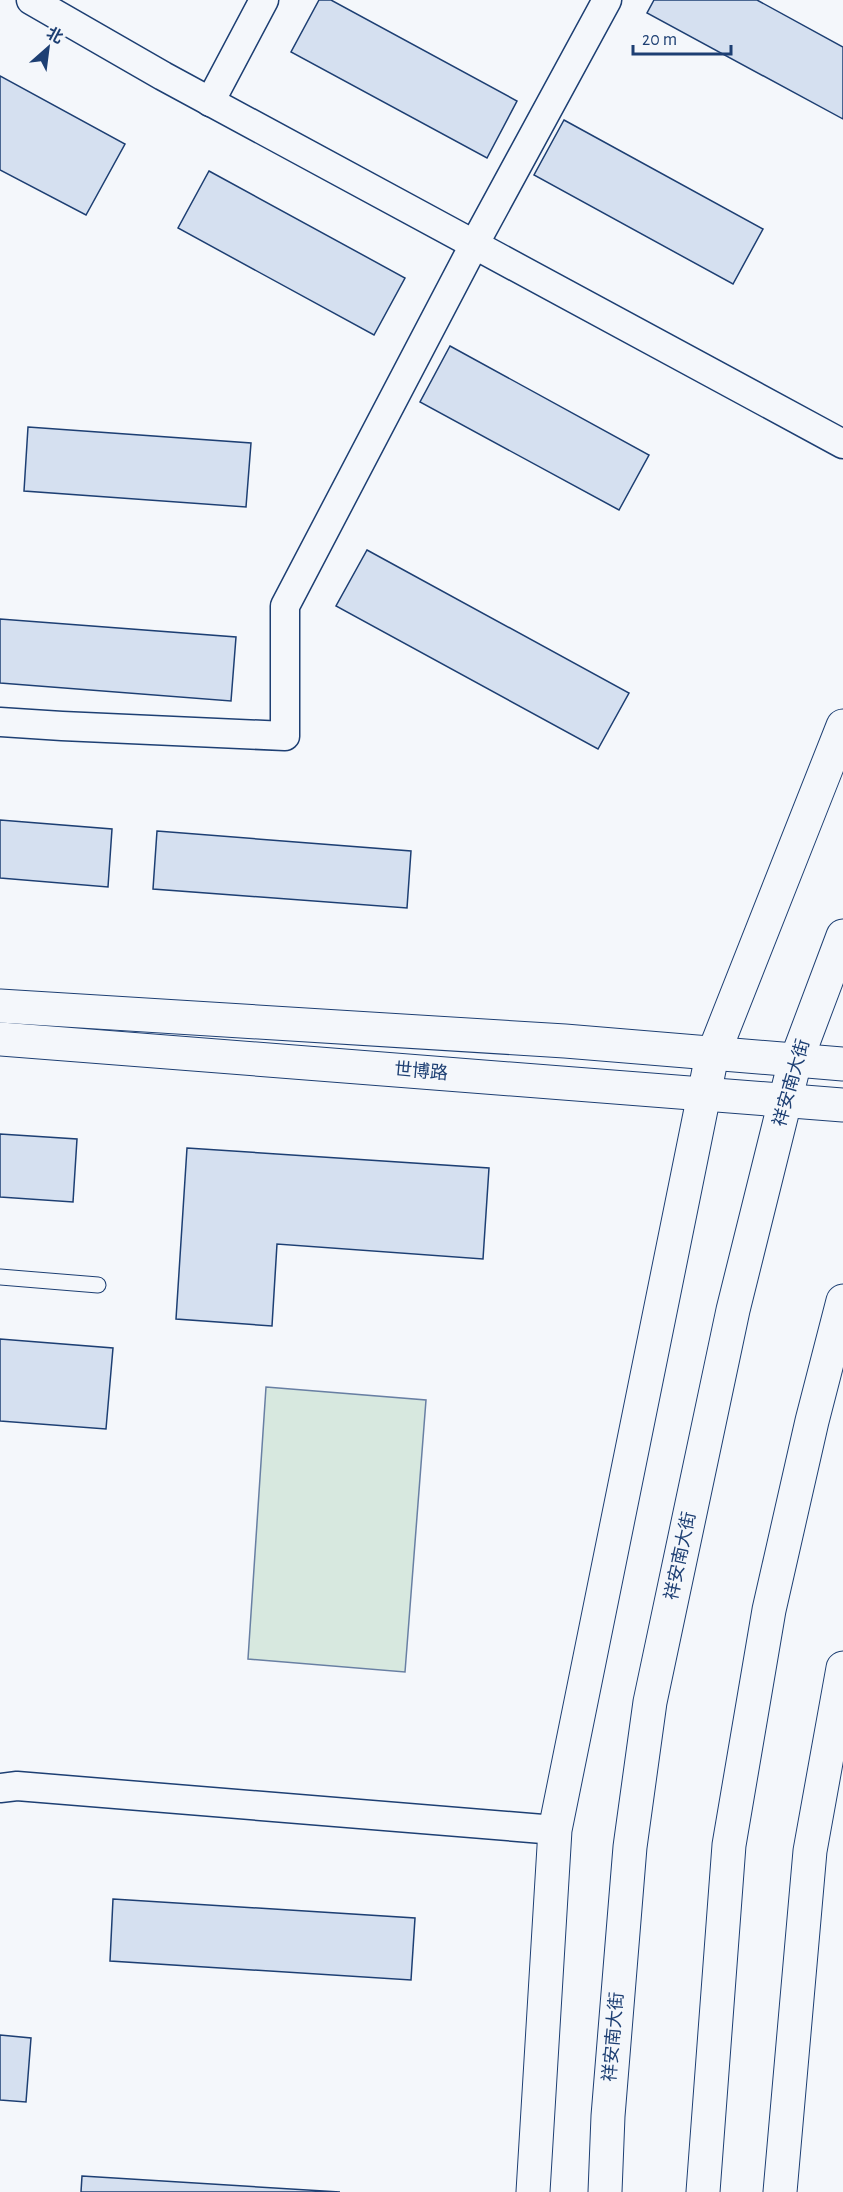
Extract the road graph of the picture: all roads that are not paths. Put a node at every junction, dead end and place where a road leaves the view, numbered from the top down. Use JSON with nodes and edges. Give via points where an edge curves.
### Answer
{"nodes":[{"id":1,"x":31,"y":0,"type":"edge"},
{"id":2,"x":264,"y":0,"type":"edge"},
{"id":3,"x":607,"y":0,"type":"edge"},
{"id":4,"x":210,"y":102,"type":"junction"},
{"id":5,"x":475,"y":243,"type":"junction"},
{"id":6,"x":843,"y":444,"type":"edge"},
{"id":7,"x":0,"y":722,"type":"edge"},
{"id":8,"x":843,"y":726,"type":"edge"},
{"id":9,"x":843,"y":936,"type":"edge"},
{"id":10,"x":0,"y":1006,"type":"edge"},
{"id":11,"x":0,"y":1039,"type":"edge"},
{"id":12,"x":713,"y":1053,"type":"junction"},
{"id":13,"x":796,"y":1061,"type":"junction"},
{"id":14,"x":843,"y":1064,"type":"edge"},
{"id":15,"x":704,"y":1094,"type":"junction"},
{"id":16,"x":786,"y":1101,"type":"junction"},
{"id":17,"x":843,"y":1105,"type":"edge"},
{"id":18,"x":0,"y":1277,"type":"edge"},
{"id":19,"x":98,"y":1285,"type":"dead end"},
{"id":20,"x":843,"y":1301,"type":"edge"},
{"id":21,"x":843,"y":1668,"type":"edge"},
{"id":22,"x":0,"y":1788,"type":"edge"},
{"id":23,"x":555,"y":1830,"type":"junction"},
{"id":24,"x":533,"y":2192,"type":"edge"},
{"id":25,"x":605,"y":2192,"type":"edge"},
{"id":26,"x":703,"y":2192,"type":"edge"},
{"id":27,"x":780,"y":2192,"type":"edge"}],
"edges":[{"from":1,"to":4,"type":"street"},
{"from":2,"to":4,"type":"street"},
{"from":3,"to":5,"type":"street"},
{"from":4,"to":5,"type":"street"},
{"from":5,"to":6,"type":"street"},
{"from":5,"to":7,"type":"street","via":[[285,606],[285,736]]},
{"from":8,"to":12,"type":"main road"},
{"from":9,"to":13,"type":"main road","name":"祥安南大街"},
{"from":10,"to":12,"type":"main road"},
{"from":11,"to":15,"type":"main road","name":"世博路"},
{"from":12,"to":13,"type":"main road"},
{"from":12,"to":15,"type":"main road"},
{"from":13,"to":14,"type":"main road"},
{"from":13,"to":16,"type":"main road","name":"祥安南大街"},
{"from":15,"to":16,"type":"main road","name":"世博路"},
{"from":15,"to":23,"type":"main road"},
{"from":16,"to":17,"type":"main road","name":"世博路"},
{"from":16,"to":25,"type":"main road","name":"祥安南大街","via":[[734,1310],[650,1702],[630,1847]]},
{"from":18,"to":19,"type":"lane"},
{"from":20,"to":26,"type":"main road","via":[[769,1610],[729,1845]]},
{"from":21,"to":27,"type":"main road","via":[[810,1851]]},
{"from":22,"to":23,"type":"street","via":[[17,1786]]},
{"from":23,"to":24,"type":"main road"}]}
